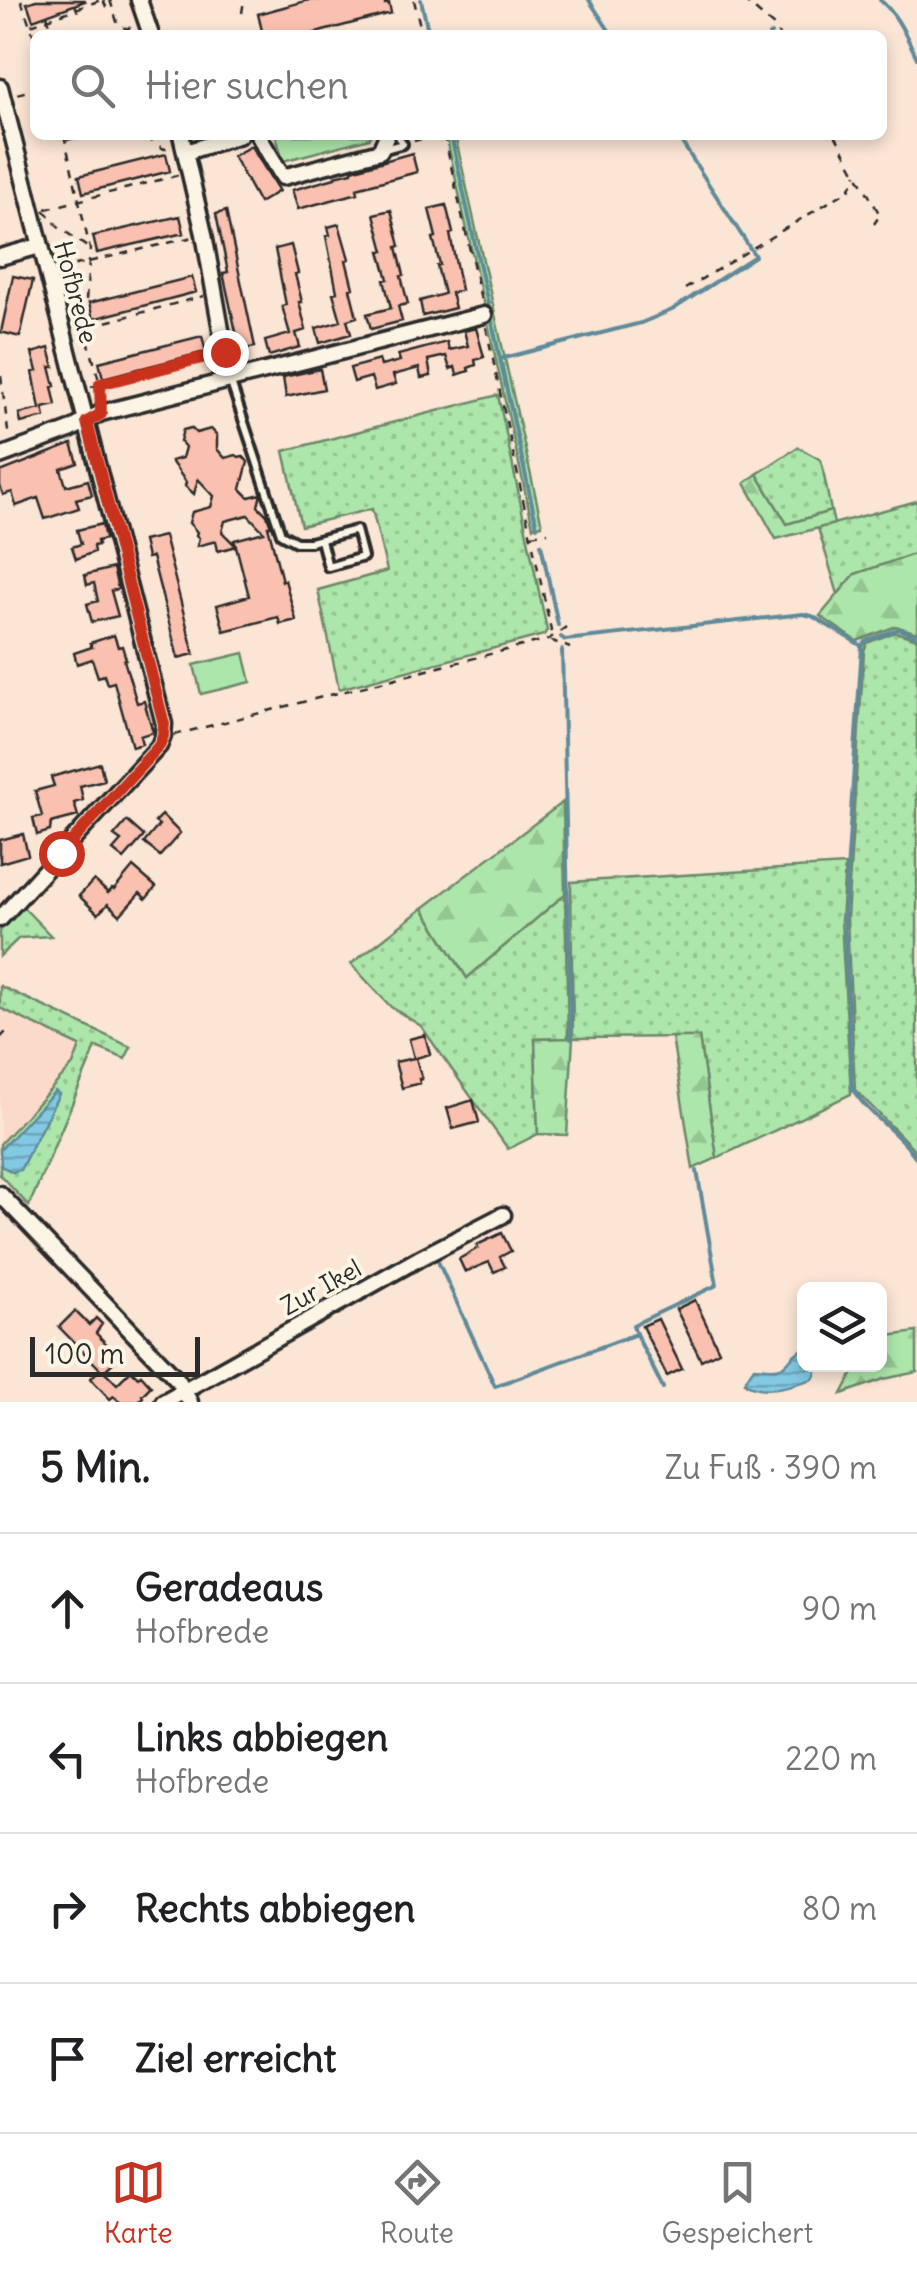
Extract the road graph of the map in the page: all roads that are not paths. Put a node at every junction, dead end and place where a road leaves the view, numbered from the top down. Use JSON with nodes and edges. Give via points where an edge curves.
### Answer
{"nodes":[{"id":1,"x":139,"y":0,"type":"edge"},
{"id":2,"x":148,"y":28,"type":"edge"},
{"id":3,"x":2,"y":93,"type":"edge"},
{"id":4,"x":261,"y":140,"type":"edge"},
{"id":5,"x":384,"y":140,"type":"edge"},
{"id":6,"x":400,"y":140,"type":"edge"},
{"id":7,"x":184,"y":143,"type":"edge"},
{"id":8,"x":380,"y":151,"type":"junction"},
{"id":9,"x":40,"y":246,"type":"junction"},
{"id":10,"x":0,"y":258,"type":"edge"},
{"id":11,"x":484,"y":315,"type":"road end"},
{"id":12,"x":230,"y":380,"type":"junction"},
{"id":13,"x":87,"y":422,"type":"junction"},
{"id":14,"x":6,"y":454,"type":"edge"},
{"id":15,"x":321,"y":540,"type":"junction"},
{"id":16,"x":0,"y":919,"type":"edge"},
{"id":17,"x":0,"y":1194,"type":"edge"},
{"id":18,"x":503,"y":1215,"type":"dead end"},
{"id":19,"x":188,"y":1396,"type":"edge"},
{"id":20,"x":163,"y":1402,"type":"edge"}],
"edges":[{"from":1,"to":2,"type":"street"},
{"from":3,"to":9,"type":"street","name":"Hofbrede"},
{"from":4,"to":8,"type":"street","via":[[284,177]]},
{"from":5,"to":8,"type":"street"},
{"from":6,"to":8,"type":"lane","via":[[403,144]]},
{"from":7,"to":12,"type":"street"},
{"from":9,"to":10,"type":"street"},
{"from":9,"to":13,"type":"street","name":"Hofbrede"},
{"from":11,"to":12,"type":"street"},
{"from":12,"to":13,"type":"street"},
{"from":12,"to":15,"type":"lane","via":[[281,534],[296,542]]},
{"from":13,"to":14,"type":"street"},
{"from":13,"to":16,"type":"street","name":"Hofbrede","via":[[163,736]]},
{"from":15,"to":15,"type":"lane","via":[[328,567],[363,557],[356,530]]},
{"from":17,"to":19,"type":"street"},
{"from":18,"to":19,"type":"street","name":"Zur Ikel"},
{"from":19,"to":20,"type":"street","name":"Zur Ikel"}]}
